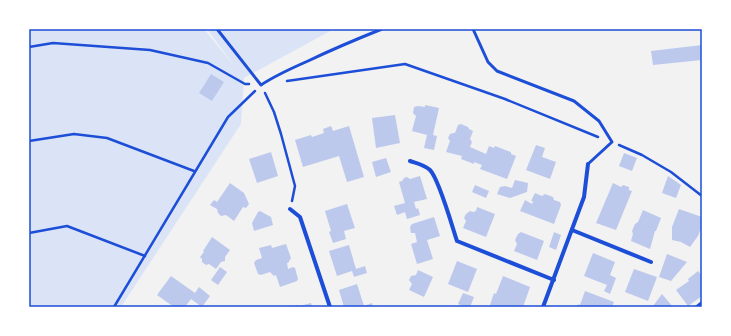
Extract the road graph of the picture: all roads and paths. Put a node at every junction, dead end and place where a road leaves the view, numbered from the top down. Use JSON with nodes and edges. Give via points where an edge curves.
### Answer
{"nodes":[{"id":1,"x":218,"y":29,"type":"edge"},
{"id":2,"x":382,"y":29,"type":"edge"},
{"id":3,"x":473,"y":29,"type":"edge"},
{"id":4,"x":29,"y":47,"type":"edge"},
{"id":5,"x":284,"y":82,"type":"dead end"},
{"id":6,"x":261,"y":85,"type":"junction"},
{"id":7,"x":29,"y":141,"type":"edge"},
{"id":8,"x":612,"y":142,"type":"junction"},
{"id":9,"x":410,"y":161,"type":"dead end"},
{"id":10,"x":588,"y":164,"type":"joint"},
{"id":11,"x":194,"y":171,"type":"junction"},
{"id":12,"x":702,"y":196,"type":"edge"},
{"id":13,"x":290,"y":209,"type":"joint"},
{"id":14,"x":572,"y":230,"type":"junction"},
{"id":15,"x":29,"y":233,"type":"edge"},
{"id":16,"x":145,"y":256,"type":"junction"},
{"id":17,"x":651,"y":262,"type":"dead end"},
{"id":18,"x":554,"y":280,"type":"junction"},
{"id":19,"x":702,"y":303,"type":"edge"},
{"id":20,"x":114,"y":307,"type":"edge"},
{"id":21,"x":330,"y":307,"type":"edge"},
{"id":22,"x":543,"y":307,"type":"edge"},
{"id":23,"x":697,"y":307,"type":"edge"}],
"edges":[{"from":1,"to":6,"type":"lane"},
{"from":2,"to":6,"type":"lane","via":[[355,39]]},
{"from":3,"to":8,"type":"lane","via":[[488,62],[497,71],[574,101],[599,121]]},
{"from":4,"to":6,"type":"path","via":[[53,43],[150,50],[208,63],[245,84]]},
{"from":5,"to":8,"type":"path","via":[[405,64]]},
{"from":6,"to":11,"type":"path","via":[[228,117]]},
{"from":6,"to":13,"type":"path","via":[[274,112],[294,186]]},
{"from":7,"to":11,"type":"path","via":[[74,134],[107,138]]},
{"from":8,"to":10,"type":"lane"},
{"from":8,"to":12,"type":"path","via":[[642,155],[671,172]]},
{"from":9,"to":18,"type":"street","via":[[430,170],[440,190],[457,241]]},
{"from":10,"to":14,"type":"street","via":[[584,197]]},
{"from":11,"to":16,"type":"path"},
{"from":13,"to":21,"type":"street","via":[[300,217]]},
{"from":14,"to":17,"type":"street"},
{"from":14,"to":18,"type":"street"},
{"from":15,"to":16,"type":"path","via":[[67,226]]},
{"from":16,"to":20,"type":"path"},
{"from":18,"to":22,"type":"street"},
{"from":19,"to":23,"type":"street"}]}
